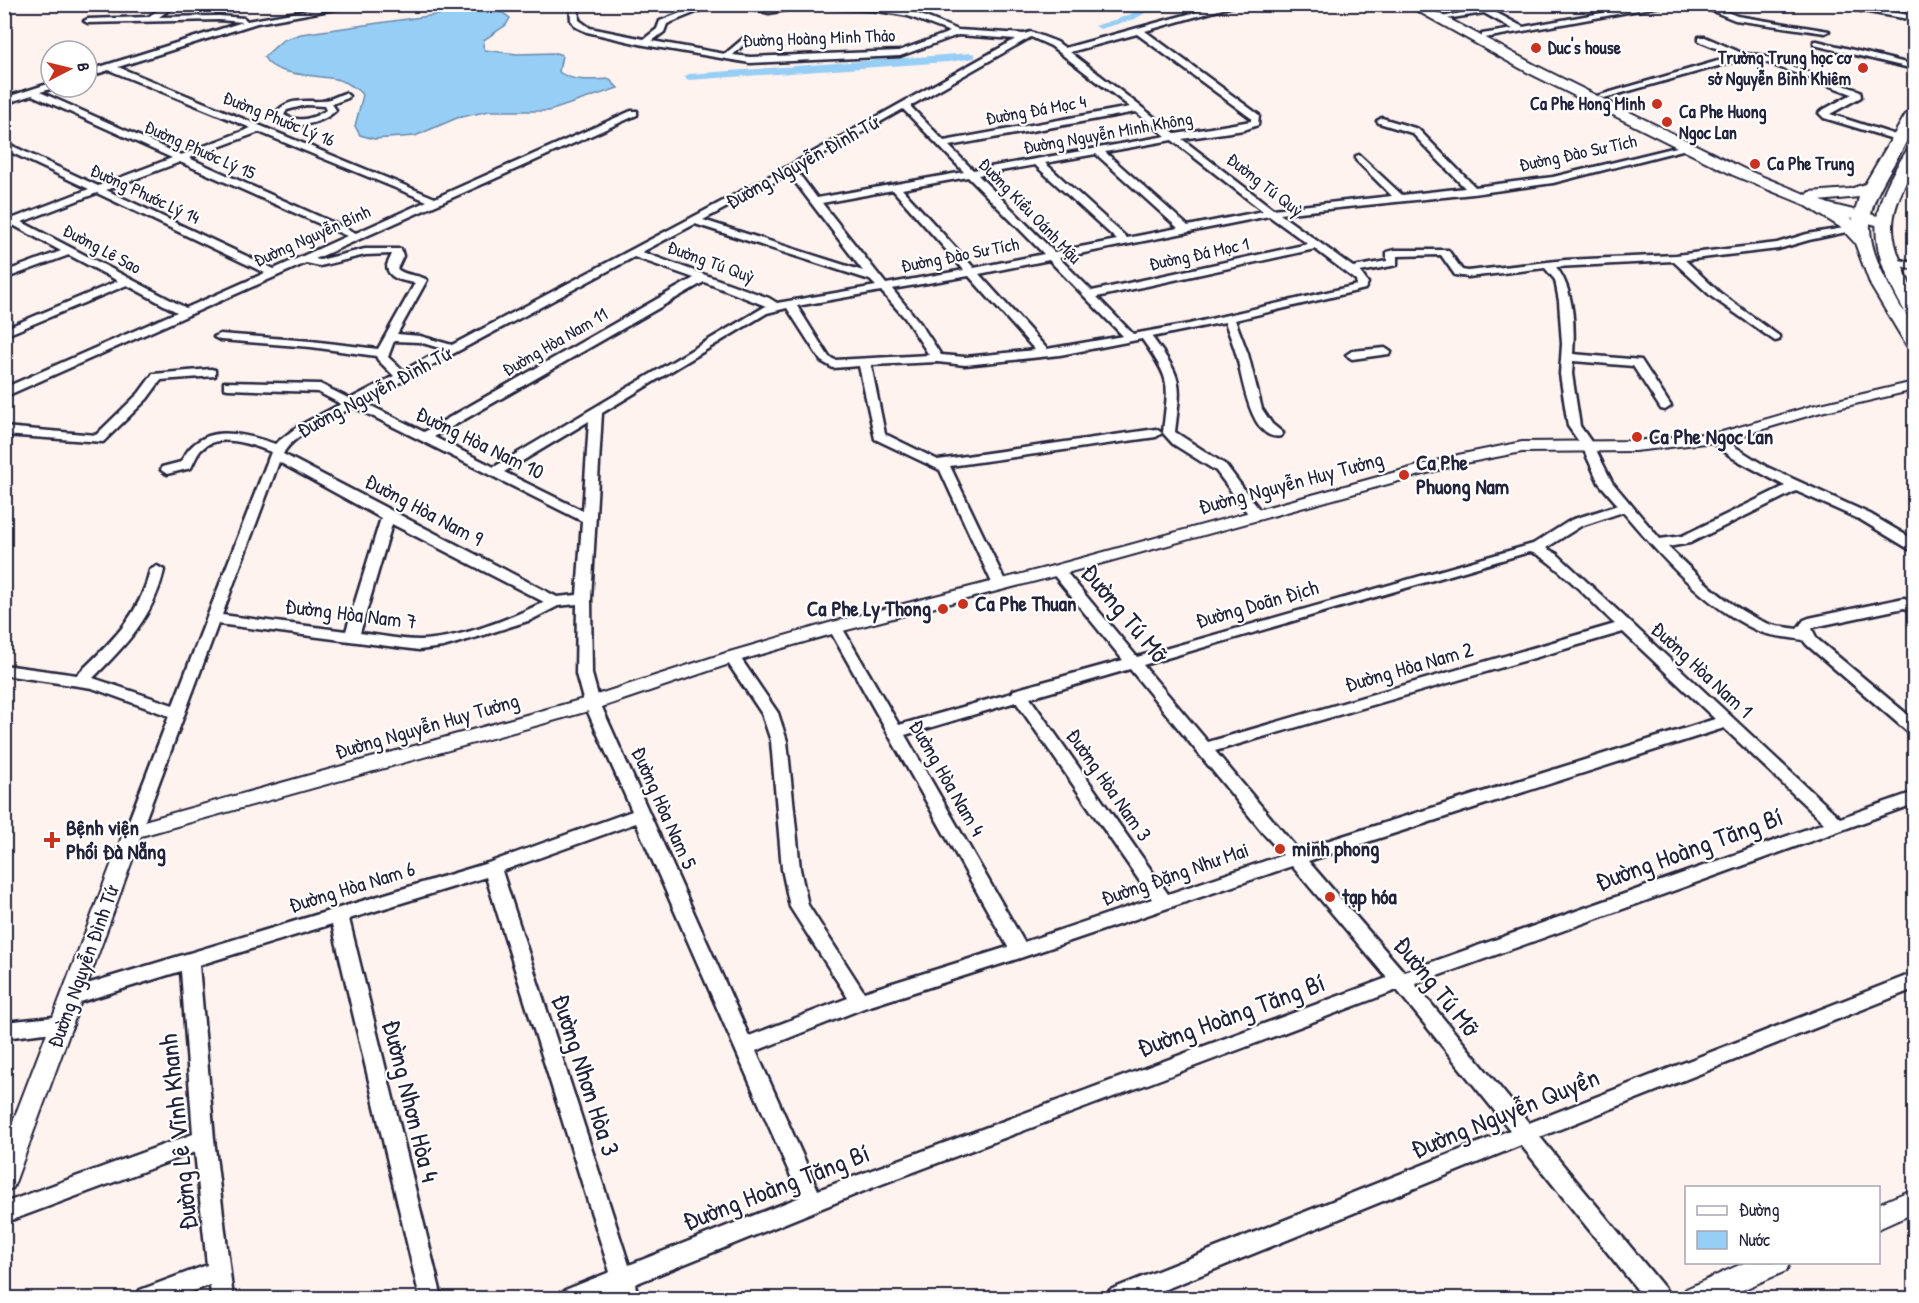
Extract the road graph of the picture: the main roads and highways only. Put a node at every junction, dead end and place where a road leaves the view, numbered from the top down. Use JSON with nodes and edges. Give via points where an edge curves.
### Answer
{"nodes":[{"id":1,"x":1411,"y":4,"type":"edge"},
{"id":2,"x":1423,"y":4,"type":"edge"},
{"id":3,"x":1914,"y":114,"type":"edge"},
{"id":4,"x":1914,"y":152,"type":"edge"},
{"id":5,"x":1909,"y":172,"type":"edge"},
{"id":6,"x":1870,"y":188,"type":"junction"},
{"id":7,"x":1815,"y":200,"type":"junction"},
{"id":8,"x":1884,"y":218,"type":"junction"},
{"id":9,"x":1861,"y":225,"type":"junction"},
{"id":10,"x":1914,"y":309,"type":"edge"},
{"id":11,"x":1914,"y":342,"type":"edge"}],
"edges":[{"from":1,"to":7,"type":"main road","via":[[1749,178]]},
{"from":2,"to":7,"type":"main road"},
{"from":3,"to":6,"type":"highway"},
{"from":4,"to":5,"type":"highway"},
{"from":5,"to":8,"type":"highway","via":[[1890,194]]},
{"from":6,"to":7,"type":"highway","via":[[1860,194]]},
{"from":6,"to":9,"type":"highway"},
{"from":7,"to":9,"type":"highway"},
{"from":8,"to":9,"type":"main road"},
{"from":8,"to":10,"type":"highway","via":[[1882,231],[1890,261]]},
{"from":9,"to":11,"type":"highway","via":[[1878,283]]}]}
